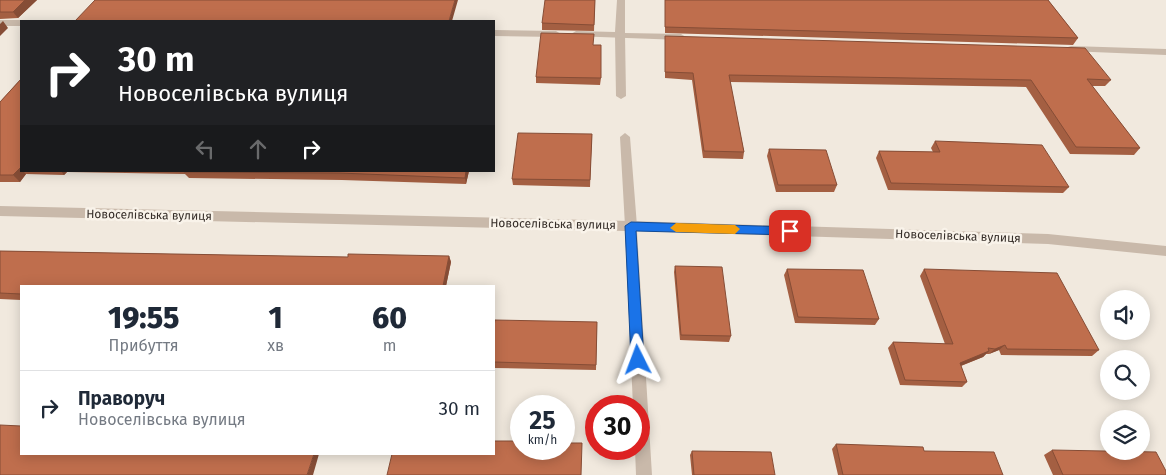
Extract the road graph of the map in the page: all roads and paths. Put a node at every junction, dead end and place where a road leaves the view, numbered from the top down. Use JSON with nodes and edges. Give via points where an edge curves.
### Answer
{"nodes":[{"id":1,"x":622,"y":0,"type":"edge"},
{"id":2,"x":0,"y":23,"type":"edge"},
{"id":3,"x":20,"y":23,"type":"edge"},
{"id":4,"x":495,"y":32,"type":"edge"},
{"id":5,"x":620,"y":35,"type":"junction"},
{"id":6,"x":690,"y":37,"type":"edge"},
{"id":7,"x":1057,"y":48,"type":"edge"},
{"id":8,"x":1166,"y":52,"type":"edge"},
{"id":9,"x":621,"y":96,"type":"dead end"},
{"id":10,"x":625,"y":137,"type":"dead end"},
{"id":11,"x":0,"y":211,"type":"edge"},
{"id":12,"x":631,"y":226,"type":"junction"},
{"id":13,"x":1166,"y":251,"type":"edge"},
{"id":14,"x":644,"y":475,"type":"edge"}],
"edges":[{"from":1,"to":5,"type":"street"},
{"from":2,"to":3,"type":"street"},
{"from":4,"to":5,"type":"street"},
{"from":5,"to":6,"type":"street"},
{"from":5,"to":9,"type":"street"},
{"from":7,"to":8,"type":"street"},
{"from":10,"to":12,"type":"street"},
{"from":11,"to":12,"type":"street","name":"Новоселівська вулиця"},
{"from":12,"to":13,"type":"street","name":"Новоселівська вулиця","via":[[1048,239]]},
{"from":12,"to":14,"type":"street"}]}
